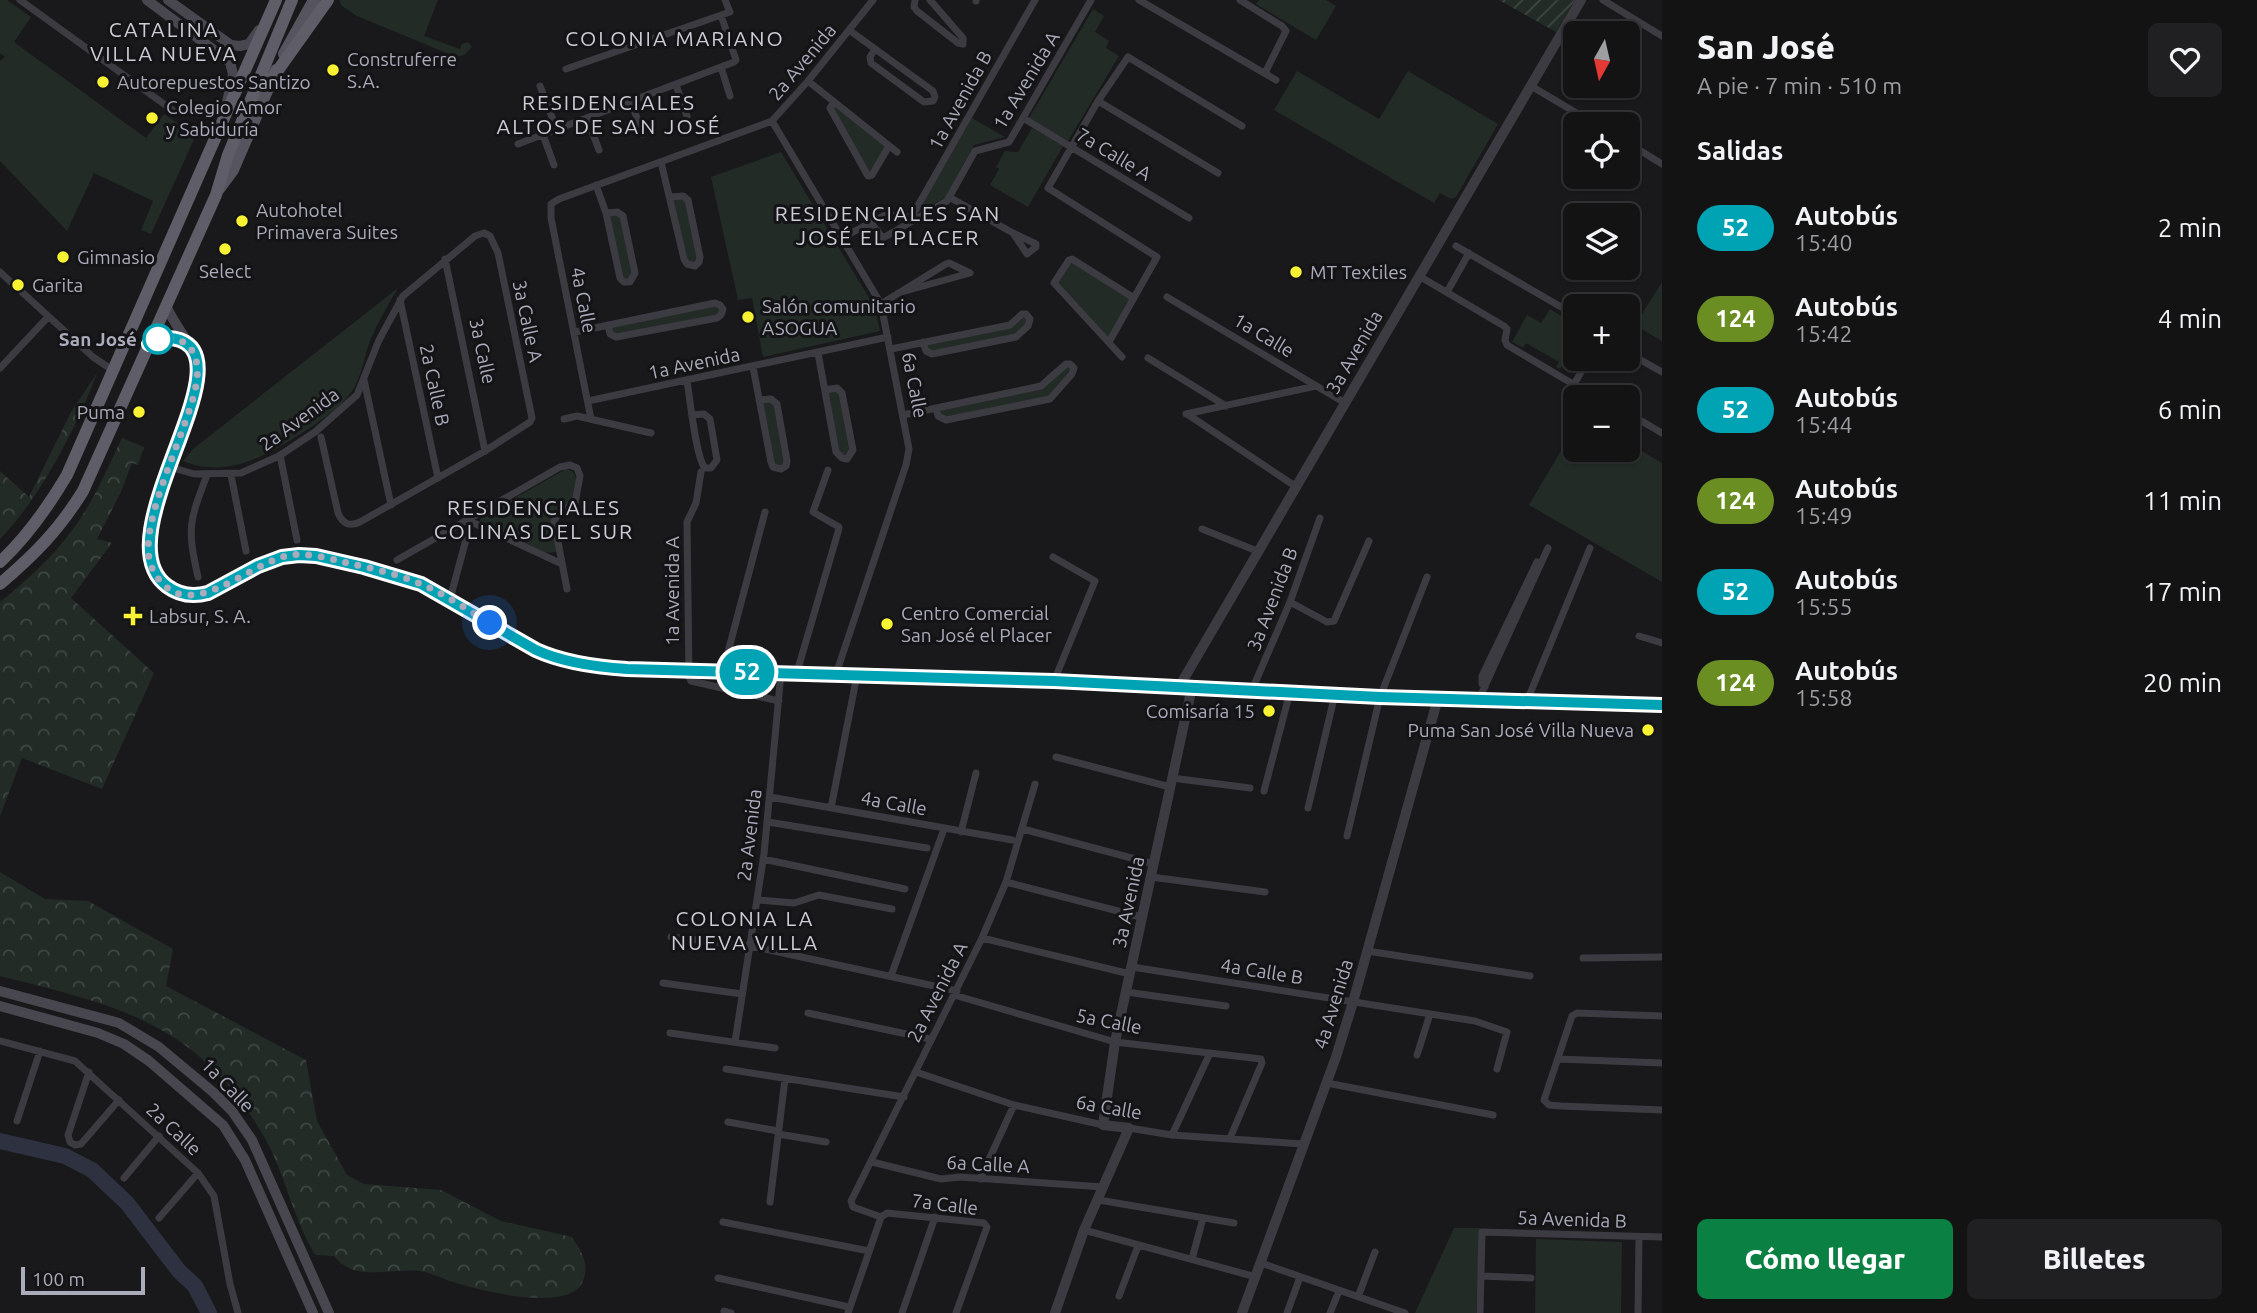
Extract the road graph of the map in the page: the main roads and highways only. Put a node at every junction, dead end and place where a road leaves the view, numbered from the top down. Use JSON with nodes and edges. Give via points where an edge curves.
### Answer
{"nodes":[{"id":1,"x":147,"y":0,"type":"edge"},
{"id":2,"x":168,"y":0,"type":"edge"},
{"id":3,"x":276,"y":0,"type":"edge"},
{"id":4,"x":292,"y":0,"type":"edge"},
{"id":5,"x":314,"y":0,"type":"edge"},
{"id":6,"x":328,"y":0,"type":"edge"},
{"id":7,"x":269,"y":17,"type":"junction"},
{"id":8,"x":271,"y":80,"type":"junction"},
{"id":9,"x":223,"y":120,"type":"junction"},
{"id":10,"x":219,"y":189,"type":"junction"},
{"id":11,"x":166,"y":306,"type":"junction"},
{"id":12,"x":149,"y":344,"type":"junction"},
{"id":13,"x":187,"y":344,"type":"junction"},
{"id":14,"x":0,"y":562,"type":"edge"},
{"id":15,"x":0,"y":584,"type":"edge"},
{"id":16,"x":1660,"y":702,"type":"edge"},
{"id":17,"x":0,"y":991,"type":"edge"},
{"id":18,"x":0,"y":1006,"type":"edge"},
{"id":19,"x":312,"y":1313,"type":"edge"},
{"id":20,"x":329,"y":1313,"type":"edge"}],
"edges":[{"from":1,"to":9,"type":"main road","via":[[230,61],[233,74]]},
{"from":2,"to":7,"type":"main road","via":[[235,46],[252,41]]},
{"from":3,"to":7,"type":"highway"},
{"from":4,"to":10,"type":"highway","via":[[228,155]]},
{"from":5,"to":8,"type":"main road"},
{"from":6,"to":8,"type":"highway"},
{"from":7,"to":9,"type":"highway"},
{"from":8,"to":10,"type":"main road","via":[[233,170]]},
{"from":9,"to":14,"type":"highway","via":[[67,475],[47,510]]},
{"from":10,"to":11,"type":"highway"},
{"from":11,"to":12,"type":"highway"},
{"from":11,"to":13,"type":"main road"},
{"from":12,"to":13,"type":"main road","via":[[168,338]]},
{"from":12,"to":15,"type":"highway","via":[[83,491],[49,540]]},
{"from":13,"to":16,"type":"main road","via":[[196,357],[197,382],[152,521],[148,549],[154,573],[176,592],[208,593],[268,562],[299,555],[402,577],[450,599],[536,650],[613,668],[1054,681],[1380,697]]},
{"from":17,"to":20,"type":"main road","name":"1a Calle","via":[[134,1030],[213,1091],[252,1140]]},
{"from":18,"to":19,"type":"main road","name":"1a Calle","via":[[124,1044],[223,1125],[245,1160]]}]}
